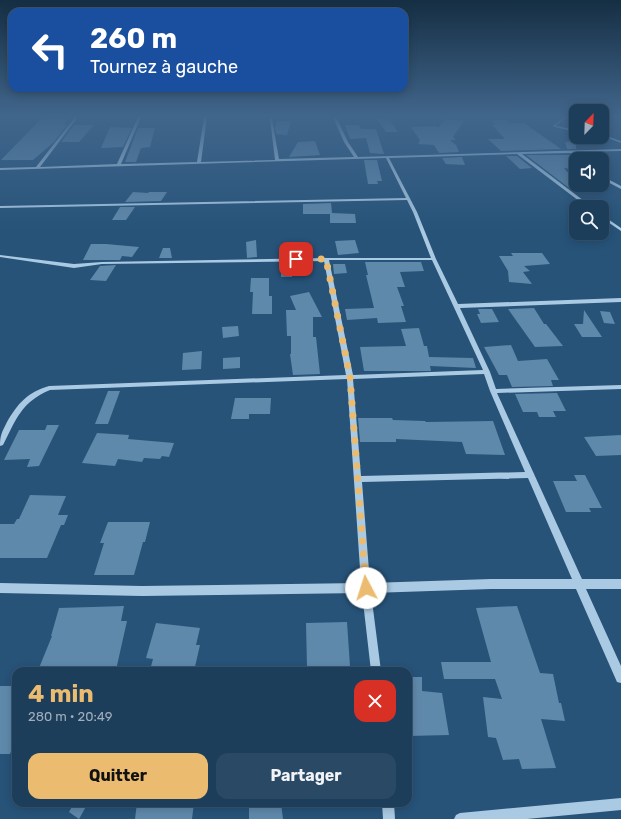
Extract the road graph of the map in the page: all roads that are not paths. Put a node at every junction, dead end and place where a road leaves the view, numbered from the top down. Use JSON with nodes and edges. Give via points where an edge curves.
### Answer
{"nodes":[{"id":1,"x":47,"y":155,"type":"edge"},
{"id":2,"x":123,"y":155,"type":"edge"},
{"id":3,"x":200,"y":155,"type":"edge"},
{"id":4,"x":276,"y":155,"type":"edge"},
{"id":5,"x":445,"y":155,"type":"edge"},
{"id":6,"x":521,"y":155,"type":"edge"},
{"id":7,"x":356,"y":157,"type":"joint"},
{"id":8,"x":387,"y":157,"type":"junction"},
{"id":9,"x":277,"y":160,"type":"junction"},
{"id":10,"x":199,"y":162,"type":"junction"},
{"id":11,"x":119,"y":164,"type":"junction"},
{"id":12,"x":38,"y":167,"type":"junction"},
{"id":13,"x":0,"y":169,"type":"edge"},
{"id":14,"x":609,"y":181,"type":"edge"},
{"id":15,"x":621,"y":188,"type":"edge"},
{"id":16,"x":408,"y":199,"type":"junction"},
{"id":17,"x":581,"y":200,"type":"edge"},
{"id":18,"x":0,"y":207,"type":"edge"},
{"id":19,"x":609,"y":221,"type":"edge"},
{"id":20,"x":621,"y":230,"type":"edge"},
{"id":21,"x":0,"y":256,"type":"edge"},
{"id":22,"x":434,"y":258,"type":"junction"},
{"id":23,"x":326,"y":259,"type":"junction"},
{"id":24,"x":621,"y":300,"type":"edge"},
{"id":25,"x":456,"y":306,"type":"junction"},
{"id":26,"x":487,"y":372,"type":"junction"},
{"id":27,"x":350,"y":377,"type":"junction"},
{"id":28,"x":621,"y":387,"type":"edge"},
{"id":29,"x":493,"y":391,"type":"junction"},
{"id":30,"x":0,"y":443,"type":"edge"},
{"id":31,"x":531,"y":475,"type":"junction"},
{"id":32,"x":357,"y":479,"type":"junction"},
{"id":33,"x":621,"y":584,"type":"edge"},
{"id":34,"x":580,"y":585,"type":"junction"},
{"id":35,"x":0,"y":588,"type":"edge"},
{"id":36,"x":366,"y":588,"type":"junction"},
{"id":37,"x":376,"y":667,"type":"edge"},
{"id":38,"x":621,"y":678,"type":"edge"},
{"id":39,"x":621,"y":804,"type":"edge"},
{"id":40,"x":388,"y":807,"type":"edge"},
{"id":41,"x":389,"y":819,"type":"edge"},
{"id":42,"x":460,"y":819,"type":"edge"}],
"edges":[{"from":1,"to":12,"type":"street"},
{"from":2,"to":11,"type":"street"},
{"from":3,"to":10,"type":"street"},
{"from":4,"to":9,"type":"street"},
{"from":5,"to":8,"type":"street"},
{"from":6,"to":17,"type":"street"},
{"from":7,"to":8,"type":"street"},
{"from":7,"to":9,"type":"street"},
{"from":8,"to":16,"type":"street"},
{"from":9,"to":10,"type":"street"},
{"from":10,"to":11,"type":"street"},
{"from":11,"to":12,"type":"street"},
{"from":12,"to":13,"type":"street"},
{"from":14,"to":15,"type":"street"},
{"from":16,"to":18,"type":"street"},
{"from":16,"to":22,"type":"street"},
{"from":19,"to":20,"type":"street"},
{"from":21,"to":23,"type":"street","via":[[74,266]]},
{"from":22,"to":23,"type":"street"},
{"from":22,"to":25,"type":"street"},
{"from":23,"to":27,"type":"street"},
{"from":24,"to":25,"type":"street"},
{"from":25,"to":26,"type":"street"},
{"from":26,"to":27,"type":"street"},
{"from":26,"to":29,"type":"street"},
{"from":27,"to":30,"type":"street","via":[[49,388],[30,396],[22,403]]},
{"from":27,"to":32,"type":"street"},
{"from":28,"to":29,"type":"street"},
{"from":29,"to":31,"type":"street"},
{"from":31,"to":32,"type":"street"},
{"from":31,"to":34,"type":"street"},
{"from":32,"to":36,"type":"street"},
{"from":33,"to":34,"type":"street"},
{"from":34,"to":36,"type":"street","via":[[491,584]]},
{"from":34,"to":38,"type":"street"},
{"from":35,"to":36,"type":"street","via":[[142,591]]},
{"from":36,"to":37,"type":"street"},
{"from":39,"to":42,"type":"street"},
{"from":40,"to":41,"type":"street"}]}
